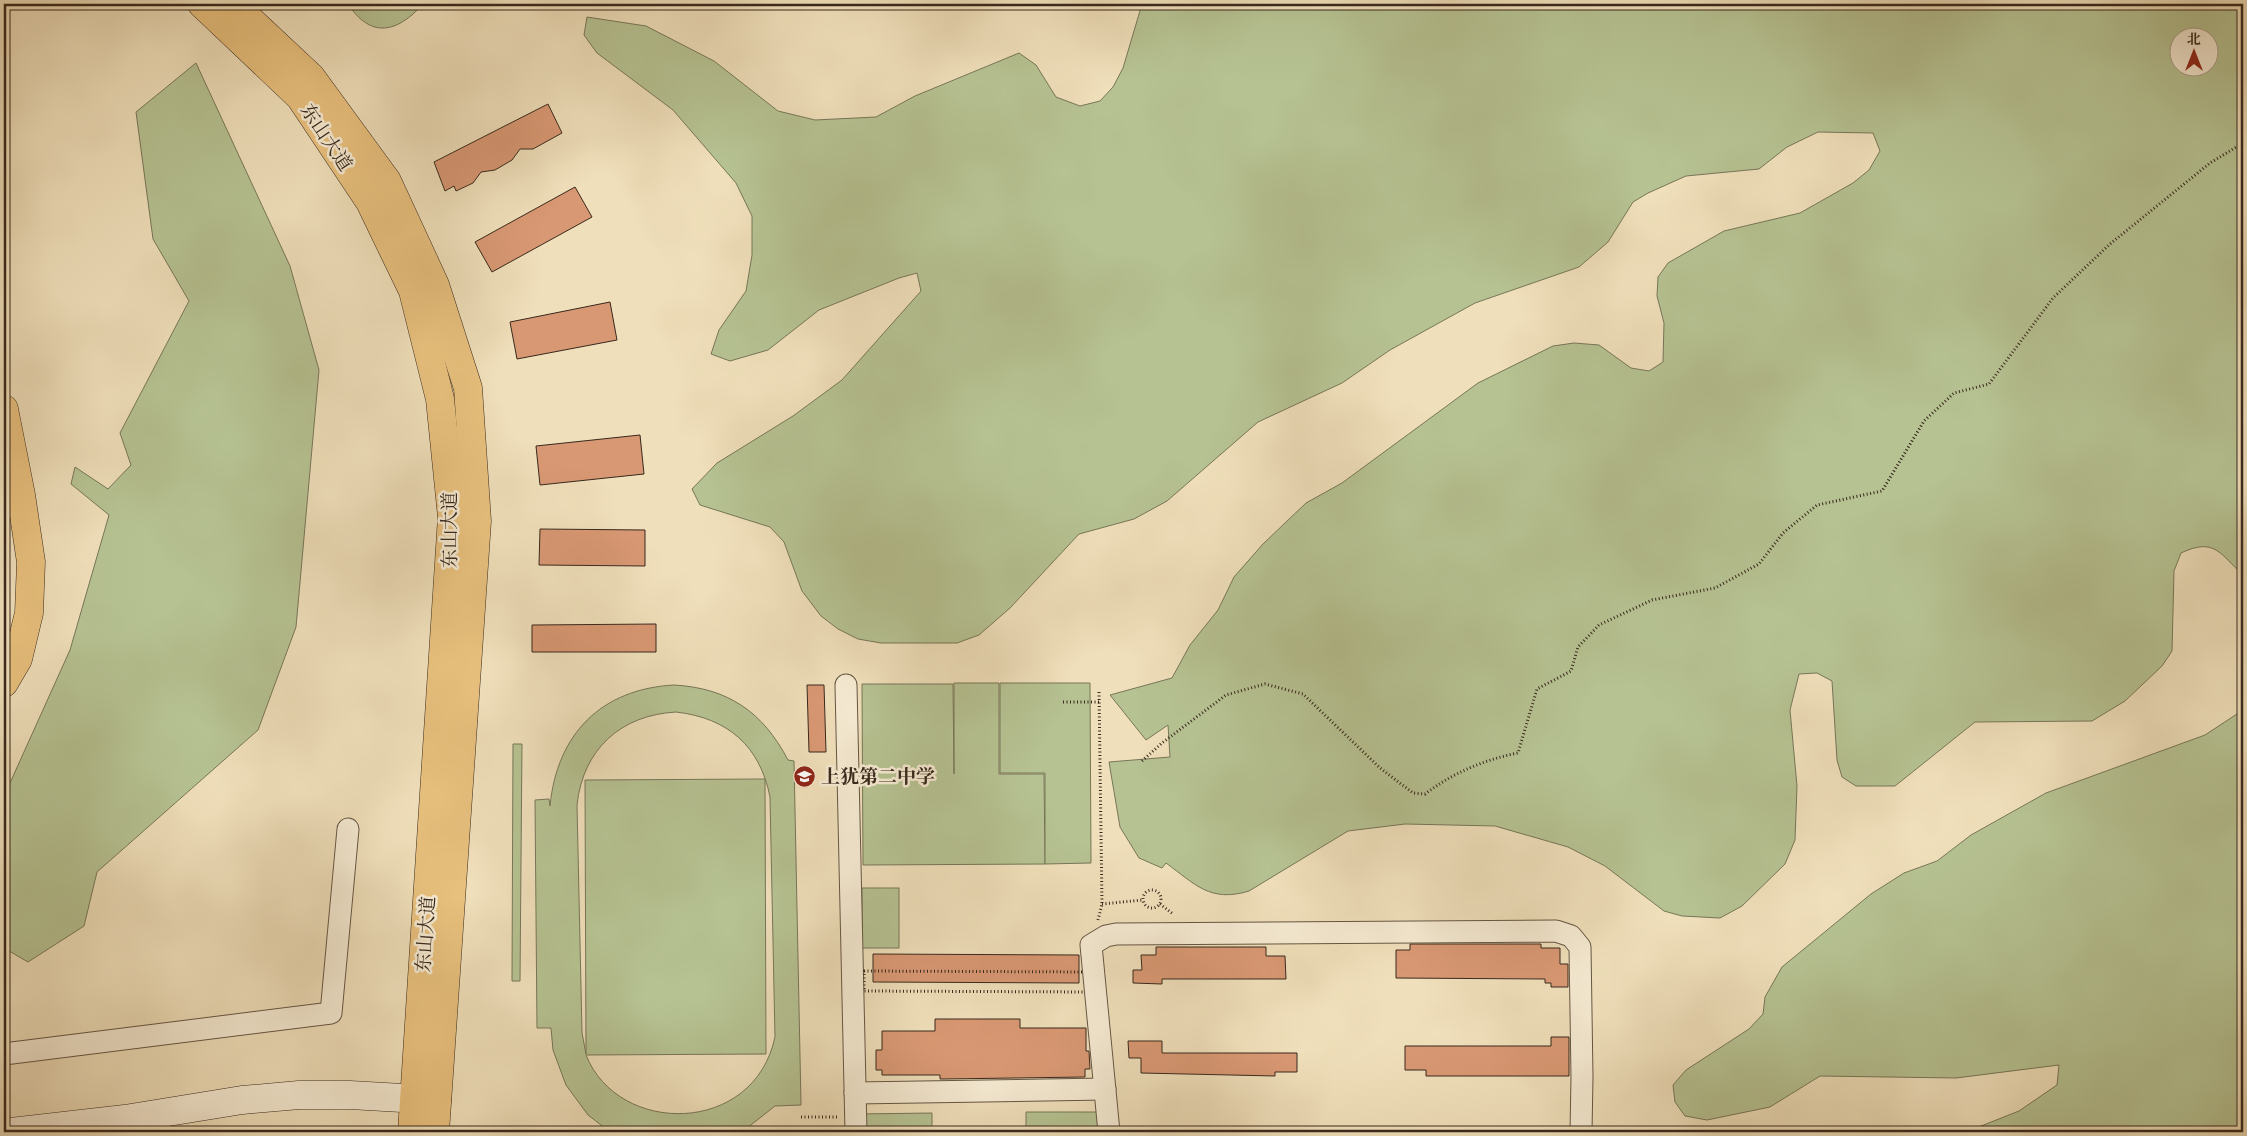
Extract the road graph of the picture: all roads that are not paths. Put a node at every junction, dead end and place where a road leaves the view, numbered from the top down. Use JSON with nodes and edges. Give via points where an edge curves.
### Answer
{"nodes":[{"id":1,"x":202,"y":4,"type":"edge"},
{"id":2,"x":233,"y":4,"type":"edge"},
{"id":3,"x":4,"y":409,"type":"edge"},
{"id":4,"x":4,"y":683,"type":"edge"},
{"id":5,"x":846,"y":685,"type":"dead end"},
{"id":6,"x":348,"y":829,"type":"dead end"},
{"id":7,"x":4,"y":1054,"type":"edge"},
{"id":8,"x":1105,"y":1089,"type":"junction"},
{"id":9,"x":855,"y":1093,"type":"junction"},
{"id":10,"x":426,"y":1100,"type":"junction"},
{"id":11,"x":850,"y":1125,"type":"edge"},
{"id":12,"x":11,"y":1132,"type":"edge"},
{"id":13,"x":412,"y":1132,"type":"edge"},
{"id":14,"x":435,"y":1132,"type":"edge"},
{"id":15,"x":1109,"y":1132,"type":"edge"},
{"id":16,"x":1581,"y":1132,"type":"edge"}],
"edges":[{"from":1,"to":10,"type":"main road","name":"东山大道","via":[[300,97],[370,202],[413,291],[440,399],[452,517]]},
{"from":2,"to":10,"type":"main road","name":"东山大道","via":[[311,77],[387,181],[435,285],[468,388],[477,521]]},
{"from":3,"to":4,"type":"main road","via":[[31,562],[29,613],[18,659]]},
{"from":5,"to":9,"type":"street"},
{"from":6,"to":7,"type":"street","via":[[330,1013]]},
{"from":8,"to":9,"type":"street"},
{"from":8,"to":15,"type":"street"},
{"from":8,"to":16,"type":"street","via":[[1091,945],[1106,936],[1556,931],[1571,936],[1580,947]]},
{"from":9,"to":11,"type":"street"},
{"from":10,"to":12,"type":"street","via":[[299,1095]]},
{"from":10,"to":13,"type":"main road","name":"东山大道"},
{"from":10,"to":14,"type":"main road","name":"东山大道"}]}
